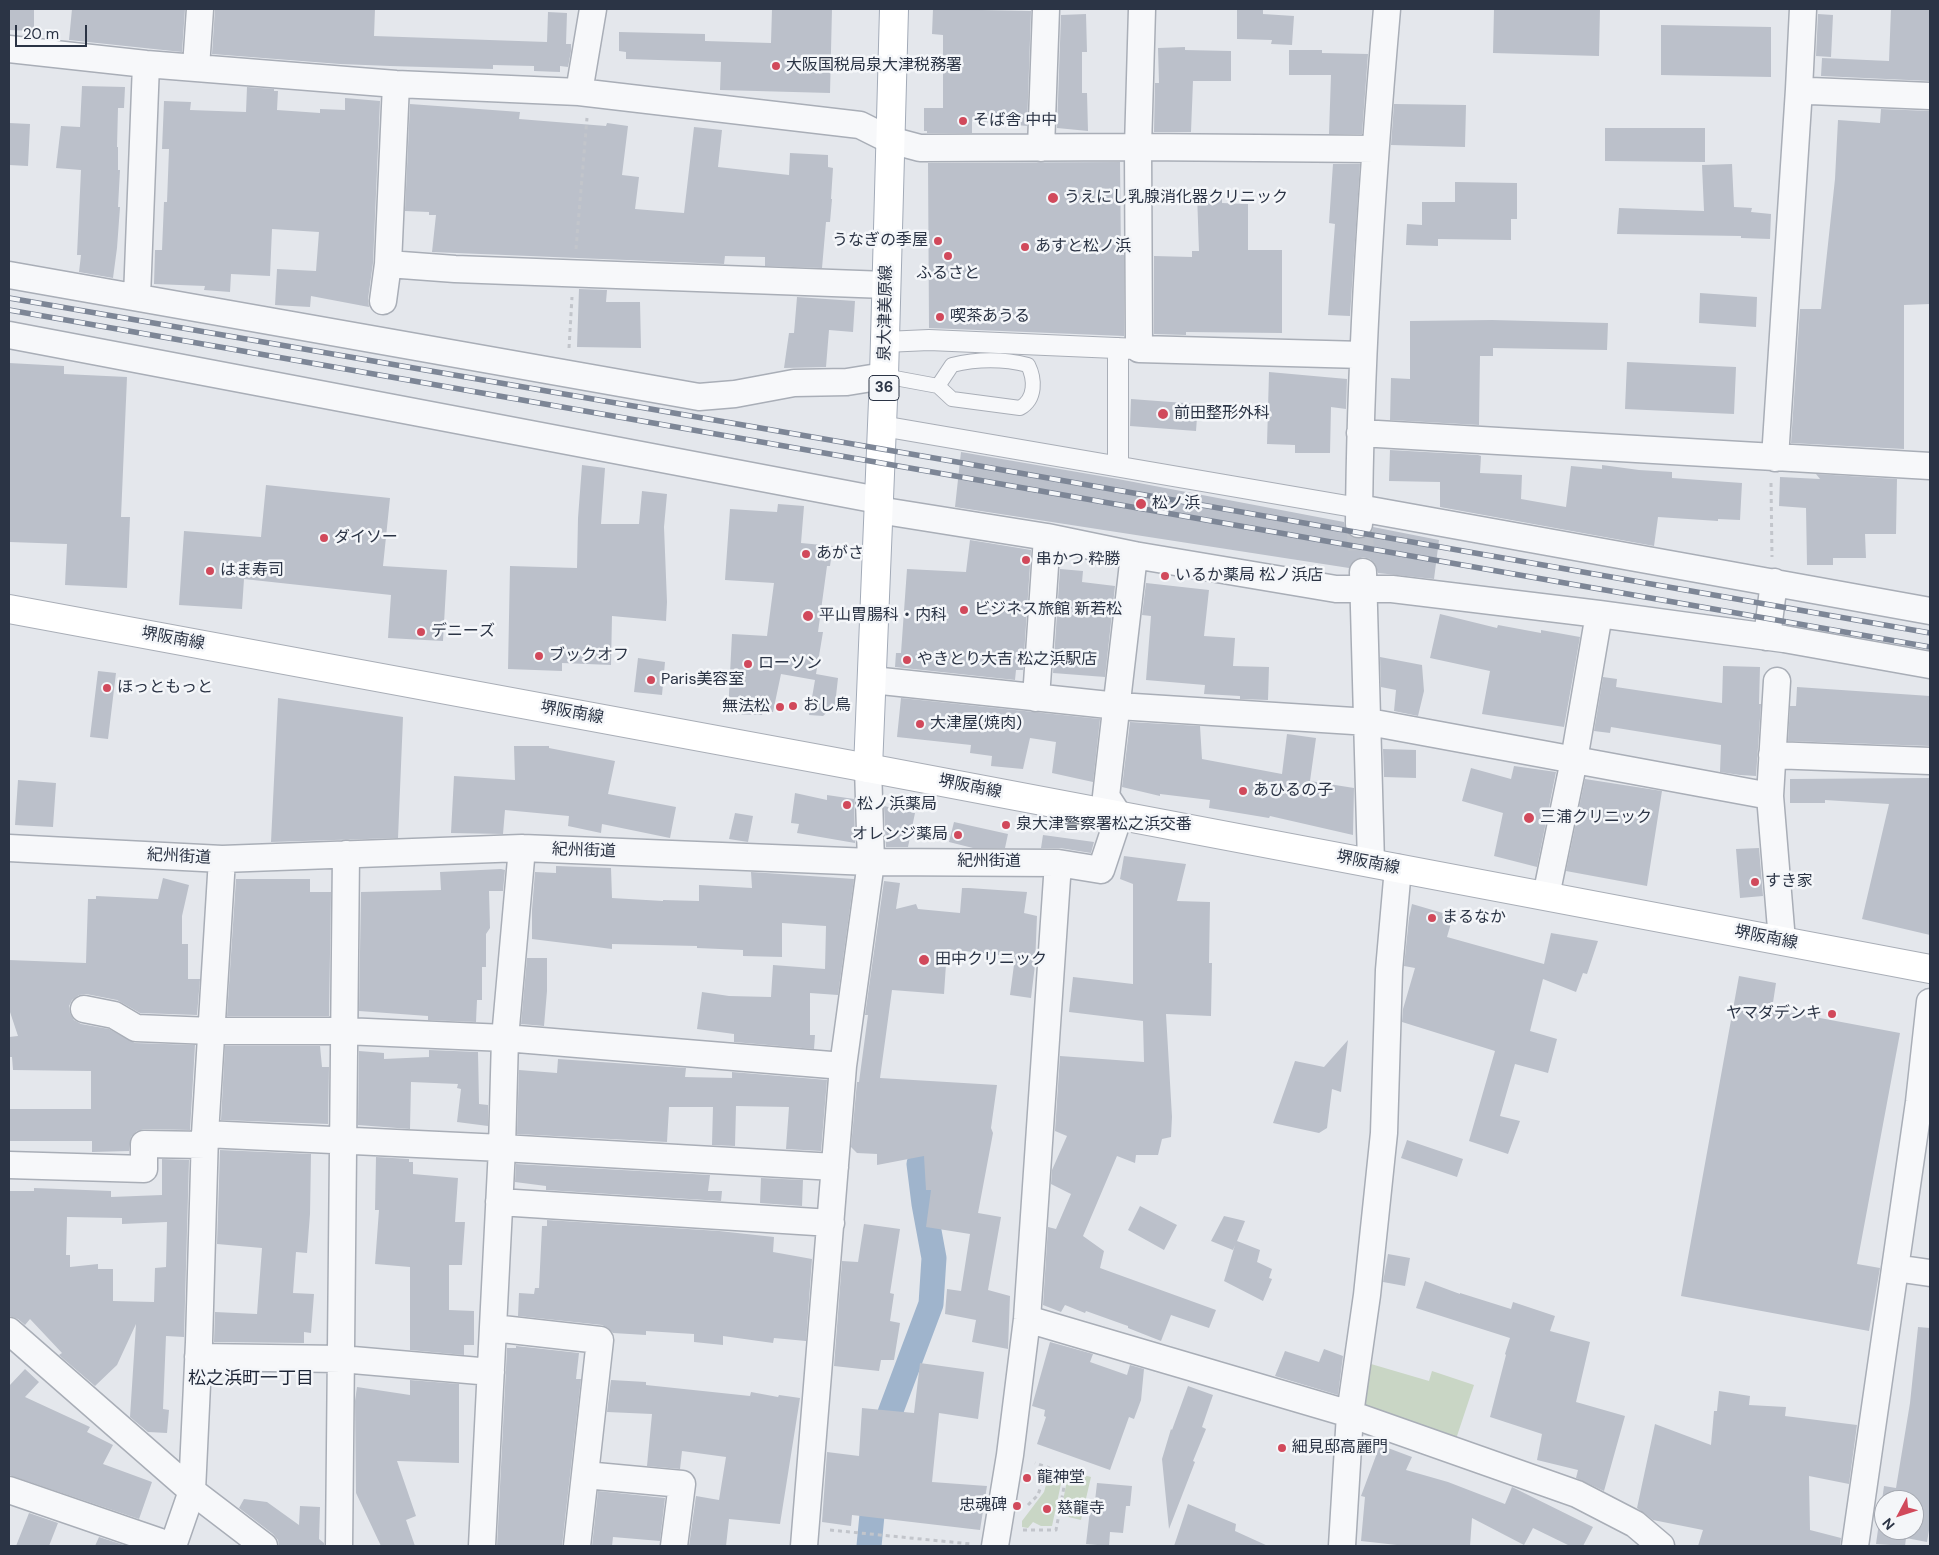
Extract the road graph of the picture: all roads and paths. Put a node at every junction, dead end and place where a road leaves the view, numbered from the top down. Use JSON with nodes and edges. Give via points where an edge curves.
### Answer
{"nodes":[{"id":1,"x":200,"y":9,"type":"edge"},
{"id":2,"x":593,"y":9,"type":"edge"},
{"id":3,"x":894,"y":9,"type":"edge"},
{"id":4,"x":1046,"y":9,"type":"edge"},
{"id":5,"x":1142,"y":9,"type":"edge"},
{"id":6,"x":1388,"y":9,"type":"edge"},
{"id":7,"x":1803,"y":9,"type":"edge"},
{"id":8,"x":9,"y":50,"type":"edge"},
{"id":9,"x":146,"y":64,"type":"junction"},
{"id":10,"x":196,"y":67,"type":"junction"},
{"id":11,"x":396,"y":84,"type":"junction"},
{"id":12,"x":1800,"y":88,"type":"junction"},
{"id":13,"x":579,"y":92,"type":"junction"},
{"id":14,"x":1930,"y":96,"type":"edge"},
{"id":15,"x":890,"y":140,"type":"junction"},
{"id":16,"x":1138,"y":147,"type":"junction"},
{"id":17,"x":1041,"y":148,"type":"junction"},
{"id":18,"x":1375,"y":149,"type":"junction"},
{"id":19,"x":388,"y":264,"type":"junction"},
{"id":20,"x":574,"y":272,"type":"junction"},
{"id":21,"x":9,"y":275,"type":"edge"},
{"id":22,"x":886,"y":285,"type":"junction"},
{"id":23,"x":137,"y":297,"type":"junction"},
{"id":24,"x":384,"y":301,"type":"dead end"},
{"id":25,"x":9,"y":335,"type":"edge"},
{"id":26,"x":885,"y":342,"type":"junction"},
{"id":27,"x":1128,"y":348,"type":"junction"},
{"id":28,"x":1363,"y":355,"type":"junction"},
{"id":29,"x":569,"y":356,"type":"dead end"},
{"id":30,"x":884,"y":376,"type":"junction"},
{"id":31,"x":938,"y":386,"type":"junction"},
{"id":32,"x":882,"y":426,"type":"junction"},
{"id":33,"x":1360,"y":433,"type":"junction"},
{"id":34,"x":1775,"y":458,"type":"junction"},
{"id":35,"x":1118,"y":466,"type":"junction"},
{"id":36,"x":1930,"y":466,"type":"edge"},
{"id":37,"x":878,"y":505,"type":"junction"},
{"id":38,"x":1359,"y":516,"type":"junction"},
{"id":39,"x":1046,"y":537,"type":"junction"},
{"id":40,"x":1134,"y":554,"type":"junction"},
{"id":41,"x":1364,"y":579,"type":"junction"},
{"id":42,"x":1783,"y":583,"type":"junction"},
{"id":43,"x":9,"y":609,"type":"edge"},
{"id":44,"x":1930,"y":611,"type":"edge"},
{"id":45,"x":1599,"y":614,"type":"junction"},
{"id":46,"x":1776,"y":638,"type":"junction"},
{"id":47,"x":1930,"y":665,"type":"edge"},
{"id":48,"x":872,"y":680,"type":"junction"},
{"id":49,"x":1777,"y":681,"type":"dead end"},
{"id":50,"x":1036,"y":698,"type":"junction"},
{"id":51,"x":1118,"y":706,"type":"junction"},
{"id":52,"x":1369,"y":722,"type":"junction"},
{"id":53,"x":1772,"y":755,"type":"junction"},
{"id":54,"x":1574,"y":760,"type":"junction"},
{"id":55,"x":1930,"y":761,"type":"edge"},
{"id":56,"x":868,"y":768,"type":"junction"},
{"id":57,"x":1770,"y":796,"type":"junction"},
{"id":58,"x":1119,"y":816,"type":"junction"},
{"id":59,"x":9,"y":848,"type":"edge"},
{"id":60,"x":522,"y":848,"type":"junction"},
{"id":61,"x":346,"y":854,"type":"junction"},
{"id":62,"x":222,"y":859,"type":"junction"},
{"id":63,"x":871,"y":862,"type":"junction"},
{"id":64,"x":1058,"y":863,"type":"junction"},
{"id":65,"x":1371,"y":863,"type":"junction"},
{"id":66,"x":1398,"y":868,"type":"junction"},
{"id":67,"x":1546,"y":896,"type":"junction"},
{"id":68,"x":1782,"y":941,"type":"junction"},
{"id":69,"x":1930,"y":969,"type":"edge"},
{"id":70,"x":1930,"y":1002,"type":"edge"},
{"id":71,"x":84,"y":1009,"type":"dead end"},
{"id":72,"x":211,"y":1031,"type":"junction"},
{"id":73,"x":344,"y":1032,"type":"junction"},
{"id":74,"x":505,"y":1038,"type":"junction"},
{"id":75,"x":843,"y":1066,"type":"junction"},
{"id":76,"x":1925,"y":1104,"type":"edge"},
{"id":77,"x":205,"y":1139,"type":"junction"},
{"id":78,"x":342,"y":1140,"type":"junction"},
{"id":79,"x":502,"y":1148,"type":"junction"},
{"id":80,"x":9,"y":1165,"type":"edge"},
{"id":81,"x":835,"y":1167,"type":"junction"},
{"id":82,"x":499,"y":1202,"type":"junction"},
{"id":83,"x":831,"y":1223,"type":"junction"},
{"id":84,"x":1895,"y":1268,"type":"junction"},
{"id":85,"x":1930,"y":1273,"type":"edge"},
{"id":86,"x":1028,"y":1319,"type":"junction"},
{"id":87,"x":493,"y":1328,"type":"junction"},
{"id":88,"x":9,"y":1331,"type":"edge"},
{"id":89,"x":198,"y":1357,"type":"junction"},
{"id":90,"x":341,"y":1360,"type":"junction"},
{"id":91,"x":490,"y":1372,"type":"junction"},
{"id":92,"x":1350,"y":1414,"type":"junction"},
{"id":93,"x":1047,"y":1468,"type":"dead end"},
{"id":94,"x":585,"y":1475,"type":"junction"},
{"id":95,"x":9,"y":1490,"type":"edge"},
{"id":96,"x":192,"y":1491,"type":"junction"},
{"id":97,"x":1016,"y":1530,"type":"dead end"},
{"id":98,"x":1632,"y":1535,"type":"edge"},
{"id":99,"x":805,"y":1537,"type":"edge"},
{"id":100,"x":172,"y":1546,"type":"edge"},
{"id":101,"x":264,"y":1546,"type":"edge"},
{"id":102,"x":339,"y":1546,"type":"edge"},
{"id":103,"x":482,"y":1546,"type":"edge"},
{"id":104,"x":577,"y":1546,"type":"edge"},
{"id":105,"x":674,"y":1546,"type":"edge"},
{"id":106,"x":987,"y":1546,"type":"edge"},
{"id":107,"x":1342,"y":1546,"type":"edge"},
{"id":108,"x":1661,"y":1546,"type":"edge"},
{"id":109,"x":1855,"y":1546,"type":"edge"}],
"edges":[{"from":1,"to":10,"type":"street"},
{"from":2,"to":13,"type":"street"},
{"from":3,"to":15,"type":"main road","name":"泉大津美原線","number":"36"},
{"from":4,"to":17,"type":"street"},
{"from":5,"to":16,"type":"street"},
{"from":6,"to":18,"type":"street"},
{"from":7,"to":12,"type":"street"},
{"from":8,"to":9,"type":"street"},
{"from":9,"to":10,"type":"street"},
{"from":9,"to":23,"type":"street"},
{"from":10,"to":11,"type":"street"},
{"from":11,"to":13,"type":"street"},
{"from":11,"to":19,"type":"street"},
{"from":12,"to":14,"type":"street"},
{"from":12,"to":34,"type":"street"},
{"from":13,"to":15,"type":"street","via":[[860,125]]},
{"from":13,"to":20,"type":"path","via":[[589,102]]},
{"from":15,"to":17,"type":"street","via":[[920,148]]},
{"from":15,"to":22,"type":"main road","name":"泉大津美原線","number":"36"},
{"from":16,"to":17,"type":"street"},
{"from":16,"to":18,"type":"street"},
{"from":16,"to":27,"type":"street"},
{"from":18,"to":28,"type":"street"},
{"from":19,"to":20,"type":"street"},
{"from":19,"to":24,"type":"street"},
{"from":20,"to":22,"type":"street"},
{"from":20,"to":29,"type":"path"},
{"from":21,"to":23,"type":"street"},
{"from":22,"to":26,"type":"main road","name":"泉大津美原線","number":"36"},
{"from":23,"to":30,"type":"street","via":[[699,397],[794,383],[847,382]]},
{"from":25,"to":37,"type":"street"},
{"from":26,"to":27,"type":"street","via":[[929,340]]},
{"from":26,"to":30,"type":"main road","name":"泉大津美原線","number":"36"},
{"from":27,"to":28,"type":"street"},
{"from":27,"to":35,"type":"street"},
{"from":28,"to":33,"type":"street"},
{"from":30,"to":31,"type":"lane"},
{"from":30,"to":32,"type":"main road","name":"泉大津美原線","number":"36"},
{"from":31,"to":31,"type":"lane","via":[[952,365],[970,361],[1013,361],[1028,365],[1033,391],[1027,405],[1020,408],[952,399]]},
{"from":32,"to":35,"type":"street"},
{"from":32,"to":37,"type":"main road","name":"泉大津美原線","number":"36"},
{"from":33,"to":34,"type":"street"},
{"from":33,"to":38,"type":"street"},
{"from":34,"to":36,"type":"street"},
{"from":34,"to":42,"type":"path","via":[[1771,466]]},
{"from":35,"to":38,"type":"street"},
{"from":37,"to":39,"type":"street"},
{"from":37,"to":48,"type":"main road","name":"泉大津美原線","number":"36"},
{"from":38,"to":42,"type":"street"},
{"from":39,"to":40,"type":"street"},
{"from":39,"to":50,"type":"street"},
{"from":40,"to":41,"type":"street","via":[[1336,589]]},
{"from":40,"to":51,"type":"street"},
{"from":41,"to":45,"type":"street","via":[[1392,589]]},
{"from":41,"to":52,"type":"street"},
{"from":42,"to":44,"type":"street"},
{"from":42,"to":46,"type":"street"},
{"from":43,"to":56,"type":"main road","name":"堺阪南線"},
{"from":45,"to":46,"type":"street"},
{"from":45,"to":54,"type":"street"},
{"from":46,"to":47,"type":"street"},
{"from":48,"to":50,"type":"street"},
{"from":48,"to":56,"type":"main road","name":"泉大津美原線","number":"36"},
{"from":49,"to":53,"type":"street"},
{"from":50,"to":51,"type":"street"},
{"from":51,"to":52,"type":"street"},
{"from":51,"to":58,"type":"street","via":[[1106,796]]},
{"from":52,"to":54,"type":"street"},
{"from":52,"to":65,"type":"street"},
{"from":53,"to":55,"type":"street"},
{"from":53,"to":57,"type":"street"},
{"from":54,"to":57,"type":"street"},
{"from":54,"to":67,"type":"street"},
{"from":56,"to":58,"type":"main road","name":"堺阪南線"},
{"from":56,"to":63,"type":"street"},
{"from":57,"to":68,"type":"street"},
{"from":58,"to":64,"type":"street","name":"紀州街道","via":[[1101,870]]},
{"from":58,"to":65,"type":"main road","name":"堺阪南線"},
{"from":59,"to":62,"type":"street","name":"紀州街道"},
{"from":60,"to":61,"type":"street","name":"紀州街道"},
{"from":60,"to":63,"type":"street","name":"紀州街道"},
{"from":60,"to":74,"type":"street"},
{"from":61,"to":62,"type":"street","name":"紀州街道"},
{"from":61,"to":73,"type":"street"},
{"from":62,"to":72,"type":"street"},
{"from":63,"to":64,"type":"street","name":"紀州街道"},
{"from":63,"to":75,"type":"street"},
{"from":64,"to":86,"type":"street"},
{"from":65,"to":66,"type":"main road","name":"堺阪南線"},
{"from":66,"to":67,"type":"main road","name":"堺阪南線"},
{"from":66,"to":92,"type":"street","via":[[1389,970],[1384,1133],[1367,1295]]},
{"from":67,"to":68,"type":"main road","name":"堺阪南線"},
{"from":68,"to":69,"type":"main road","name":"堺阪南線"},
{"from":70,"to":76,"type":"street"},
{"from":71,"to":72,"type":"street","via":[[114,1015],[136,1028]]},
{"from":72,"to":73,"type":"street"},
{"from":72,"to":77,"type":"street"},
{"from":73,"to":74,"type":"street"},
{"from":73,"to":78,"type":"street"},
{"from":74,"to":75,"type":"street"},
{"from":74,"to":79,"type":"street"},
{"from":75,"to":81,"type":"street"},
{"from":76,"to":84,"type":"street"},
{"from":77,"to":78,"type":"street"},
{"from":77,"to":80,"type":"street","via":[[144,1144],[144,1169]]},
{"from":77,"to":89,"type":"street"},
{"from":78,"to":79,"type":"street"},
{"from":78,"to":90,"type":"street"},
{"from":79,"to":81,"type":"street"},
{"from":79,"to":82,"type":"street"},
{"from":81,"to":83,"type":"street"},
{"from":82,"to":83,"type":"street"},
{"from":82,"to":87,"type":"street"},
{"from":83,"to":99,"type":"street"},
{"from":84,"to":85,"type":"street"},
{"from":84,"to":109,"type":"street"},
{"from":86,"to":92,"type":"street"},
{"from":86,"to":106,"type":"street","via":[[1010,1455]]},
{"from":87,"to":91,"type":"street"},
{"from":87,"to":94,"type":"street","via":[[600,1340]]},
{"from":88,"to":96,"type":"street"},
{"from":89,"to":90,"type":"street"},
{"from":89,"to":96,"type":"street"},
{"from":90,"to":91,"type":"street"},
{"from":90,"to":102,"type":"street"},
{"from":91,"to":103,"type":"street"},
{"from":92,"to":98,"type":"street","via":[[1577,1494]]},
{"from":92,"to":107,"type":"street"},
{"from":93,"to":97,"type":"path","via":[[1066,1476],[1056,1530]]},
{"from":94,"to":104,"type":"street"},
{"from":94,"to":105,"type":"street","via":[[682,1484]]},
{"from":95,"to":100,"type":"street"},
{"from":96,"to":100,"type":"street"},
{"from":96,"to":101,"type":"street"},
{"from":98,"to":108,"type":"street"},
{"from":99,"to":106,"type":"path"}]}
